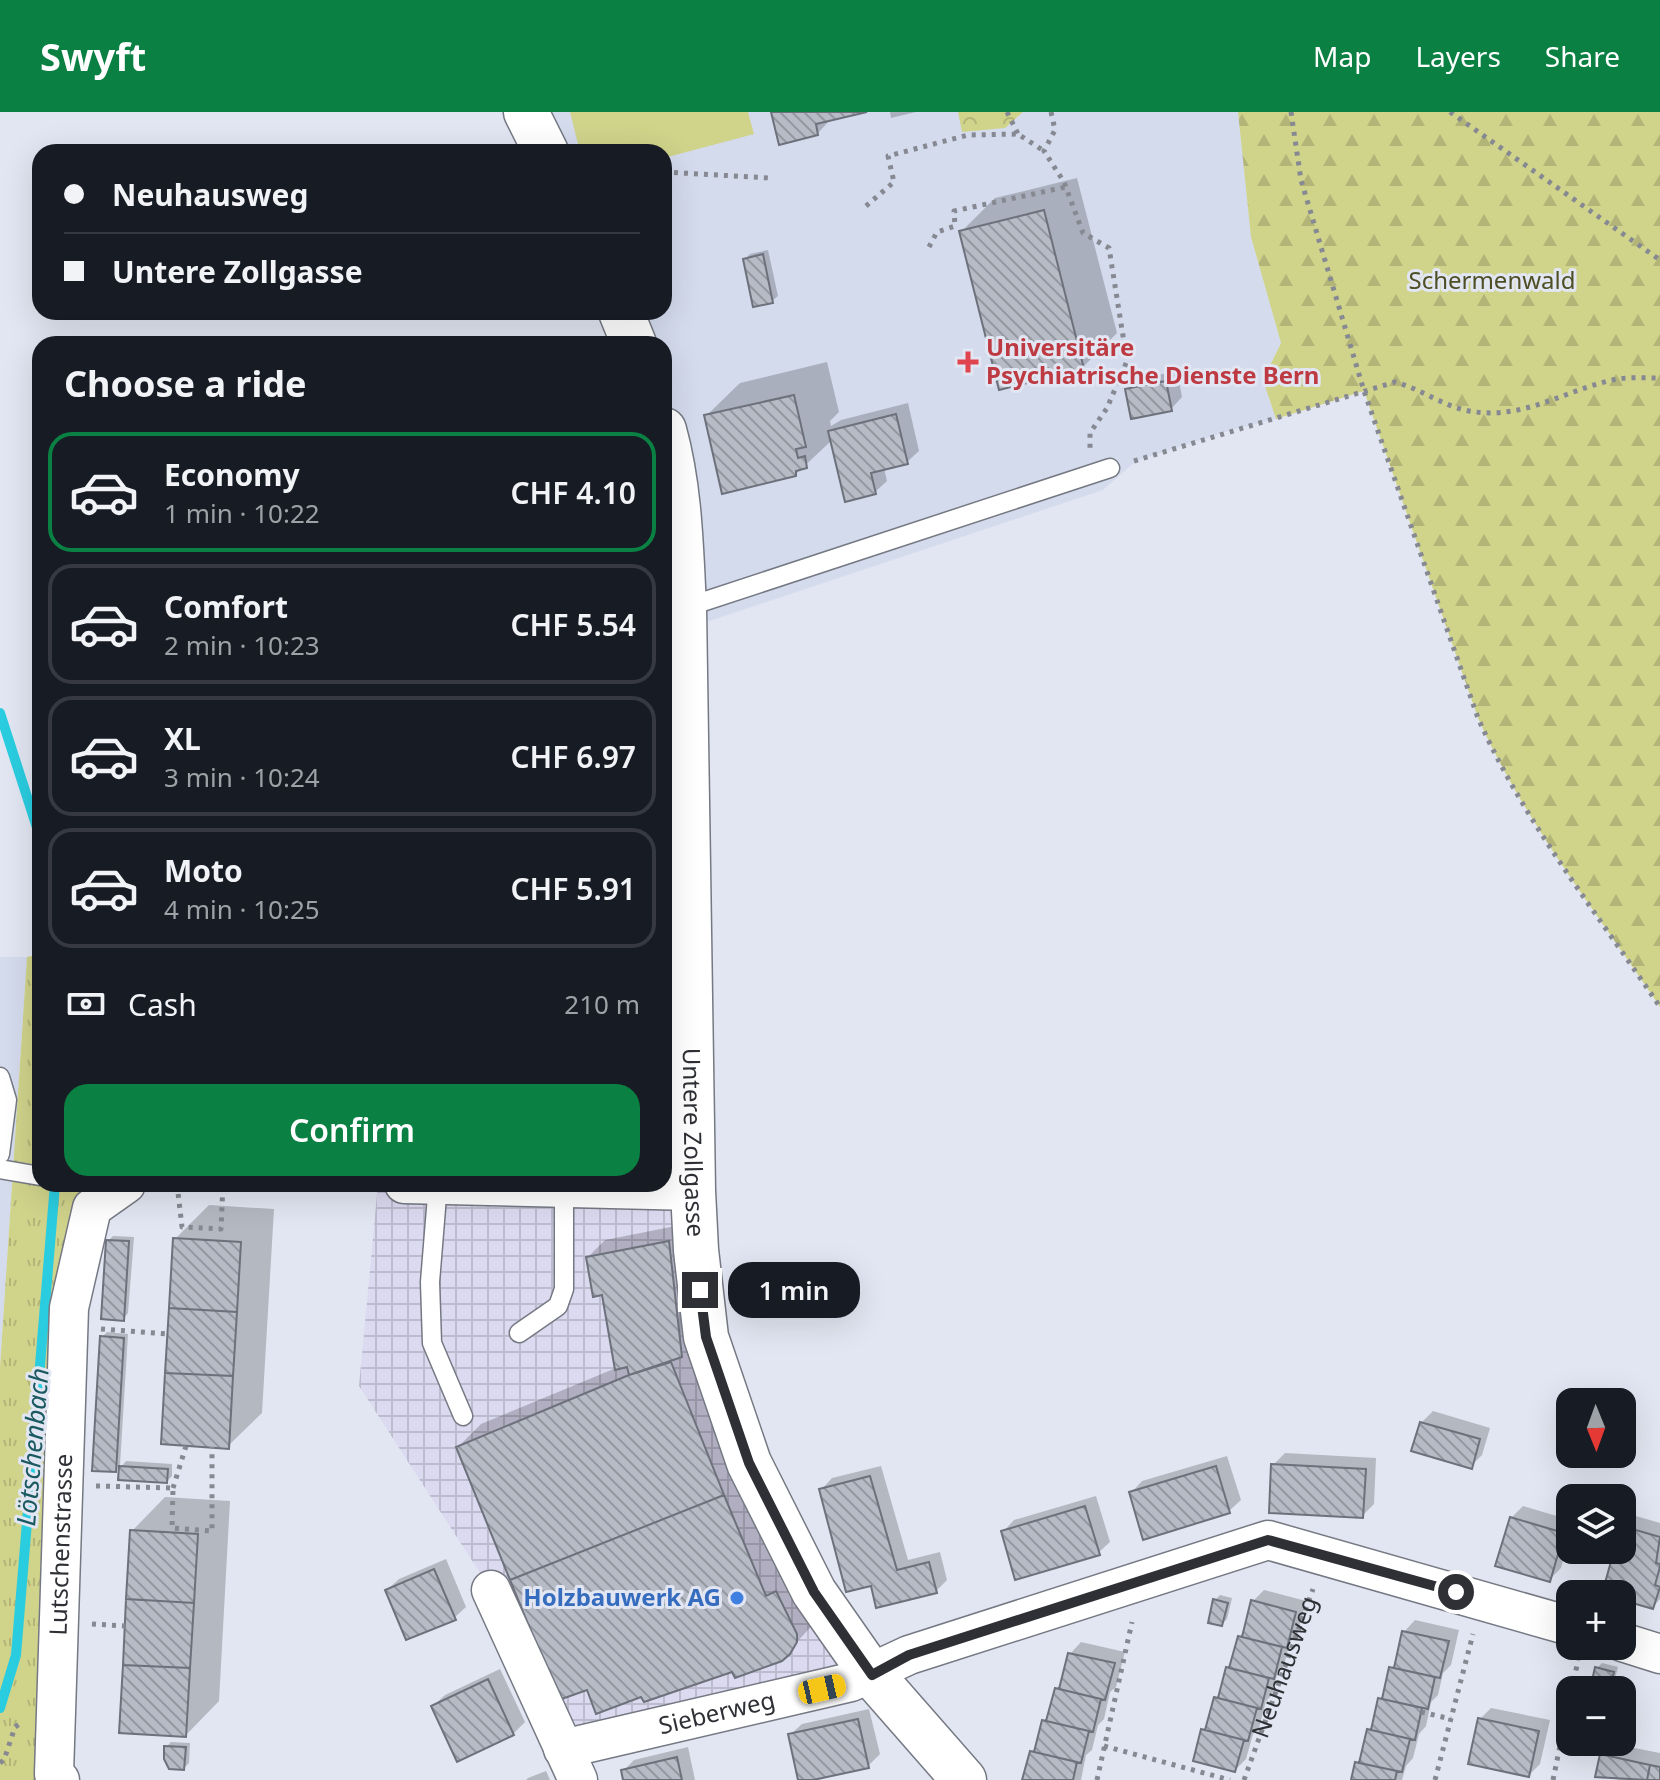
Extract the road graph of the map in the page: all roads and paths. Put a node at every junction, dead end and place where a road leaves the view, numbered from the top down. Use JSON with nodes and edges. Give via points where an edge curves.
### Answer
{"nodes":[{"id":1,"x":526,"y":112,"type":"edge"},
{"id":2,"x":1007,"y":112,"type":"edge"},
{"id":3,"x":1051,"y":112,"type":"edge"},
{"id":4,"x":1291,"y":112,"type":"edge"},
{"id":5,"x":1450,"y":112,"type":"edge"},
{"id":6,"x":1018,"y":134,"type":"junction"},
{"id":7,"x":542,"y":144,"type":"edge"},
{"id":8,"x":1044,"y":151,"type":"junction"},
{"id":9,"x":672,"y":172,"type":"edge"},
{"id":10,"x":770,"y":178,"type":"dead end"},
{"id":11,"x":1066,"y":187,"type":"junction"},
{"id":12,"x":866,"y":206,"type":"dead end"},
{"id":13,"x":929,"y":247,"type":"dead end"},
{"id":14,"x":1660,"y":260,"type":"edge"},
{"id":15,"x":1660,"y":378,"type":"edge"},
{"id":16,"x":1364,"y":391,"type":"junction"},
{"id":17,"x":672,"y":468,"type":"edge"},
{"id":18,"x":1110,"y":468,"type":"joint"},
{"id":19,"x":1092,"y":474,"type":"junction"},
{"id":20,"x":684,"y":608,"type":"junction"},
{"id":21,"x":1660,"y":1007,"type":"edge"},
{"id":22,"x":0,"y":1077,"type":"edge"},
{"id":23,"x":0,"y":1154,"type":"edge"},
{"id":24,"x":0,"y":1169,"type":"edge"},
{"id":25,"x":32,"y":1175,"type":"edge"},
{"id":26,"x":672,"y":1191,"type":"edge"},
{"id":27,"x":693,"y":1191,"type":"junction"},
{"id":28,"x":115,"y":1192,"type":"edge"},
{"id":29,"x":178,"y":1192,"type":"edge"},
{"id":30,"x":223,"y":1192,"type":"edge"},
{"id":31,"x":437,"y":1192,"type":"edge"},
{"id":32,"x":564,"y":1192,"type":"edge"},
{"id":33,"x":68,"y":1327,"type":"junction"},
{"id":34,"x":519,"y":1333,"type":"dead end"},
{"id":35,"x":168,"y":1334,"type":"dead end"},
{"id":36,"x":463,"y":1416,"type":"dead end"},
{"id":37,"x":186,"y":1446,"type":"dead end"},
{"id":38,"x":212,"y":1447,"type":"dead end"},
{"id":39,"x":63,"y":1485,"type":"junction"},
{"id":40,"x":173,"y":1488,"type":"junction"},
{"id":41,"x":1325,"y":1556,"type":"junction"},
{"id":42,"x":1140,"y":1582,"type":"junction"},
{"id":43,"x":491,"y":1590,"type":"dead end"},
{"id":44,"x":1483,"y":1599,"type":"junction"},
{"id":45,"x":1556,"y":1622,"type":"edge"},
{"id":46,"x":1636,"y":1646,"type":"edge"},
{"id":47,"x":1660,"y":1654,"type":"edge"},
{"id":48,"x":872,"y":1675,"type":"junction"},
{"id":49,"x":1421,"y":1712,"type":"dead end"},
{"id":50,"x":1451,"y":1719,"type":"junction"},
{"id":51,"x":1104,"y":1746,"type":"junction"},
{"id":52,"x":1558,"y":1756,"type":"edge"},
{"id":53,"x":570,"y":1765,"type":"edge"},
{"id":54,"x":60,"y":1780,"type":"edge"},
{"id":55,"x":964,"y":1780,"type":"edge"},
{"id":56,"x":1097,"y":1780,"type":"edge"},
{"id":57,"x":1230,"y":1780,"type":"edge"},
{"id":58,"x":1244,"y":1780,"type":"edge"},
{"id":59,"x":1435,"y":1780,"type":"edge"},
{"id":60,"x":1553,"y":1780,"type":"edge"}],
"edges":[{"from":1,"to":7,"type":"street"},
{"from":2,"to":6,"type":"path"},
{"from":3,"to":8,"type":"path","via":[[1055,130]]},
{"from":4,"to":16,"type":"path","via":[[1301,180]]},
{"from":5,"to":14,"type":"path"},
{"from":6,"to":8,"type":"path"},
{"from":6,"to":12,"type":"path","via":[[968,135],[888,156],[894,182]]},
{"from":8,"to":11,"type":"path"},
{"from":9,"to":10,"type":"path"},
{"from":11,"to":13,"type":"path","via":[[954,211],[955,226],[937,232]]},
{"from":11,"to":19,"type":"path","via":[[1083,233],[1109,248],[1127,361],[1090,433]]},
{"from":15,"to":16,"type":"path","via":[[1620,379],[1523,411],[1469,411],[1395,382]]},
{"from":16,"to":18,"type":"path"},
{"from":16,"to":21,"type":"path","via":[[1496,758]]},
{"from":17,"to":20,"type":"street","name":"Untere Zollgasse"},
{"from":18,"to":19,"type":"lane"},
{"from":19,"to":20,"type":"lane"},
{"from":20,"to":27,"type":"street","name":"Untere Zollgasse"},
{"from":22,"to":23,"type":"lane","via":[[7,1100]]},
{"from":24,"to":25,"type":"lane"},
{"from":26,"to":27,"type":"street"},
{"from":27,"to":48,"type":"street","name":"Untere Zollgasse","via":[[706,1337],[749,1463],[814,1592]]},
{"from":28,"to":33,"type":"street","name":"Lutschenstrasse","via":[[92,1208]]},
{"from":29,"to":30,"type":"path","via":[[182,1227],[221,1229]]},
{"from":31,"to":36,"type":"lane","via":[[430,1282],[432,1343]]},
{"from":32,"to":34,"type":"lane","via":[[564,1289],[558,1306]]},
{"from":33,"to":35,"type":"path"},
{"from":33,"to":39,"type":"street","name":"Lutschenstrasse"},
{"from":37,"to":40,"type":"path"},
{"from":38,"to":40,"type":"path","via":[[212,1531],[172,1528]]},
{"from":39,"to":40,"type":"path"},
{"from":39,"to":54,"type":"street","name":"Lutschenstrasse","via":[[54,1774]]},
{"from":41,"to":42,"type":"street","via":[[1268,1540]]},
{"from":41,"to":44,"type":"street"},
{"from":41,"to":58,"type":"path","name":"Neuhausweg"},
{"from":42,"to":48,"type":"street","via":[[909,1655]]},
{"from":42,"to":51,"type":"path"},
{"from":43,"to":53,"type":"street","name":"Sieberweg"},
{"from":44,"to":45,"type":"street"},
{"from":44,"to":50,"type":"path"},
{"from":46,"to":47,"type":"street"},
{"from":48,"to":53,"type":"street","name":"Sieberweg"},
{"from":48,"to":55,"type":"street","name":"Untere Zollgasse"},
{"from":49,"to":50,"type":"path"},
{"from":50,"to":59,"type":"path"},
{"from":51,"to":56,"type":"path"},
{"from":51,"to":57,"type":"path"},
{"from":52,"to":60,"type":"path"}]}
